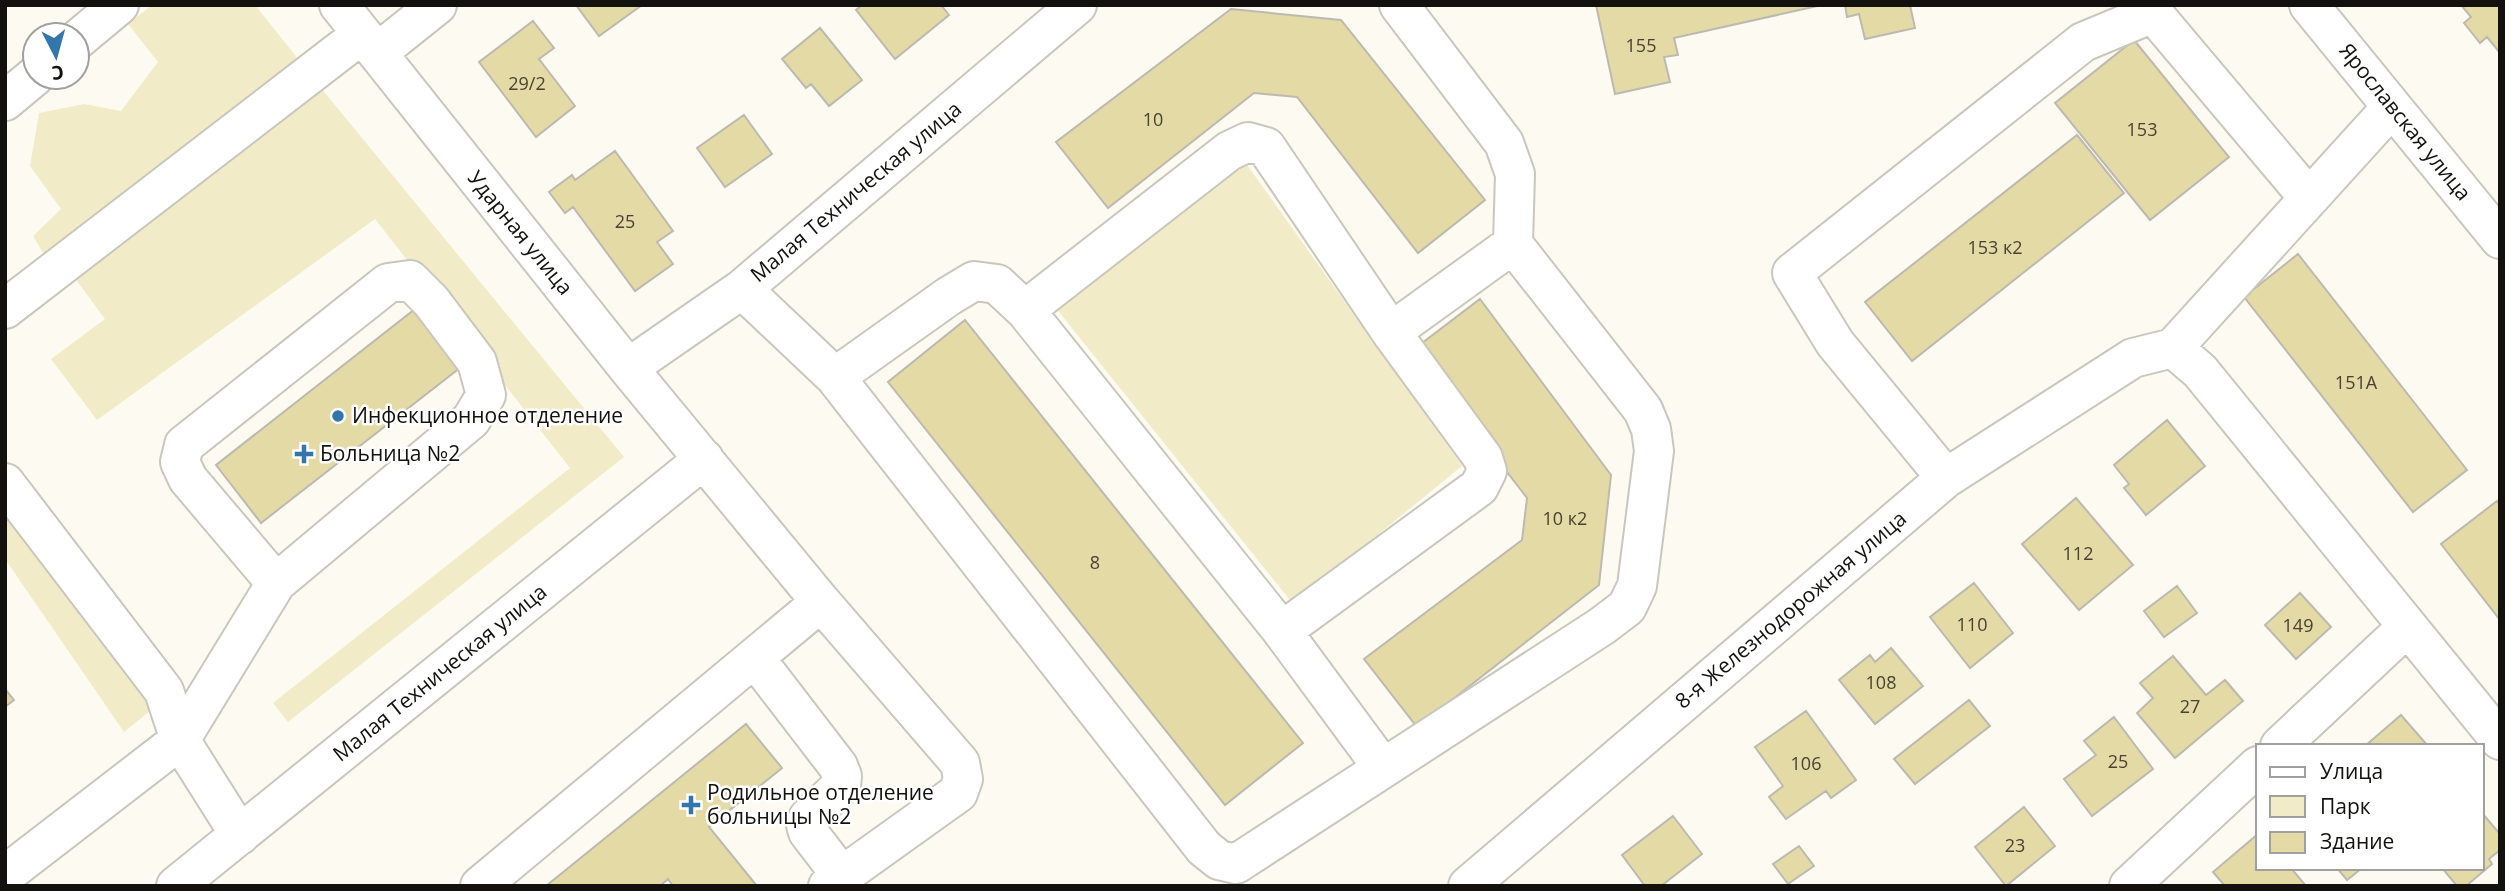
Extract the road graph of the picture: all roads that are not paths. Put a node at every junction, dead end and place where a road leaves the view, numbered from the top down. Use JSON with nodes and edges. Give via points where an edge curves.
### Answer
{"nodes":[{"id":1,"x":119,"y":5,"type":"edge"},
{"id":2,"x":438,"y":5,"type":"edge"},
{"id":3,"x":1077,"y":5,"type":"edge"},
{"id":4,"x":1399,"y":5,"type":"edge"},
{"id":5,"x":2309,"y":5,"type":"edge"},
{"id":6,"x":2156,"y":9,"type":"edge"},
{"id":7,"x":91,"y":28,"type":"edge"},
{"id":8,"x":359,"y":31,"type":"edge"},
{"id":9,"x":21,"y":87,"type":"edge"},
{"id":10,"x":5,"y":100,"type":"edge"},
{"id":11,"x":2392,"y":107,"type":"junction"},
{"id":12,"x":2309,"y":198,"type":"junction"},
{"id":13,"x":2500,"y":239,"type":"edge"},
{"id":14,"x":1513,"y":244,"type":"junction"},
{"id":15,"x":742,"y":289,"type":"junction"},
{"id":16,"x":5,"y":309,"type":"edge"},
{"id":17,"x":1025,"y":310,"type":"junction"},
{"id":18,"x":1391,"y":332,"type":"junction"},
{"id":19,"x":2173,"y":348,"type":"junction"},
{"id":20,"x":628,"y":368,"type":"junction"},
{"id":21,"x":835,"y":377,"type":"junction"},
{"id":22,"x":704,"y":459,"type":"junction"},
{"id":23,"x":1946,"y":478,"type":"junction"},
{"id":24,"x":5,"y":483,"type":"edge"},
{"id":25,"x":276,"y":583,"type":"junction"},
{"id":26,"x":821,"y":602,"type":"junction"},
{"id":27,"x":2407,"y":627,"type":"junction"},
{"id":28,"x":1282,"y":631,"type":"junction"},
{"id":29,"x":755,"y":659,"type":"junction"},
{"id":30,"x":180,"y":740,"type":"junction"},
{"id":31,"x":2500,"y":740,"type":"edge"},
{"id":32,"x":2282,"y":744,"type":"edge"},
{"id":33,"x":1383,"y":768,"type":"junction"},
{"id":34,"x":2256,"y":768,"type":"edge"},
{"id":35,"x":240,"y":835,"type":"junction"},
{"id":36,"x":5,"y":875,"type":"edge"},
{"id":37,"x":835,"y":881,"type":"edge"},
{"id":38,"x":188,"y":882,"type":"edge"},
{"id":39,"x":480,"y":886,"type":"edge"},
{"id":40,"x":1468,"y":886,"type":"edge"},
{"id":41,"x":2129,"y":886,"type":"edge"}],
"edges":[{"from":1,"to":7,"type":"street"},
{"from":2,"to":8,"type":"street"},
{"from":3,"to":15,"type":"street","name":"Малая Техническая улица"},
{"from":4,"to":14,"type":"street","via":[[1504,143],[1515,174]]},
{"from":5,"to":11,"type":"street","name":"Ярославская улица"},
{"from":6,"to":12,"type":"street"},
{"from":6,"to":23,"type":"street","via":[[2083,42],[1793,273],[1835,343]]},
{"from":8,"to":16,"type":"street"},
{"from":8,"to":20,"type":"street","name":"Ударная улица"},
{"from":9,"to":10,"type":"street"},
{"from":11,"to":12,"type":"street"},
{"from":11,"to":13,"type":"street","name":"Ярославская улица"},
{"from":12,"to":19,"type":"street"},
{"from":14,"to":18,"type":"street"},
{"from":14,"to":33,"type":"street","via":[[1643,410],[1651,429],[1654,451],[1637,586],[1627,607],[1602,626]]},
{"from":15,"to":20,"type":"street","name":"Малая Техническая улица"},
{"from":15,"to":21,"type":"street"},
{"from":17,"to":18,"type":"street","via":[[1229,151],[1248,142],[1266,147]]},
{"from":17,"to":21,"type":"street","via":[[997,284],[974,281]]},
{"from":17,"to":28,"type":"street"},
{"from":18,"to":28,"type":"street","via":[[1483,458],[1487,471],[1479,487]]},
{"from":19,"to":23,"type":"street","name":"8-я Железнодорожная улица","via":[[2133,358]]},
{"from":19,"to":27,"type":"street","via":[[2200,372]]},
{"from":20,"to":22,"type":"street","name":"Ударная улица"},
{"from":21,"to":33,"type":"street","via":[[1204,848],[1219,860],[1236,864]]},
{"from":22,"to":26,"type":"street","name":"Ударная улица"},
{"from":22,"to":35,"type":"street","name":"Малая Техническая улица"},
{"from":23,"to":40,"type":"street","name":"8-я Железнодорожная улица"},
{"from":24,"to":30,"type":"street","via":[[164,691]]},
{"from":25,"to":25,"type":"street","via":[[188,479],[180,462],[184,444],[388,283],[410,280],[477,362],[486,395],[471,420]]},
{"from":25,"to":30,"type":"street"},
{"from":26,"to":29,"type":"street"},
{"from":26,"to":37,"type":"street","name":"Ударная улица","via":[[960,763],[963,779],[958,793]]},
{"from":27,"to":31,"type":"street"},
{"from":27,"to":32,"type":"street"},
{"from":28,"to":33,"type":"street"},
{"from":29,"to":37,"type":"street","via":[[842,776],[841,786],[806,825]]},
{"from":29,"to":39,"type":"street"},
{"from":30,"to":35,"type":"street"},
{"from":30,"to":36,"type":"street"},
{"from":34,"to":41,"type":"street"},
{"from":35,"to":38,"type":"street","name":"Малая Техническая улица"}]}
